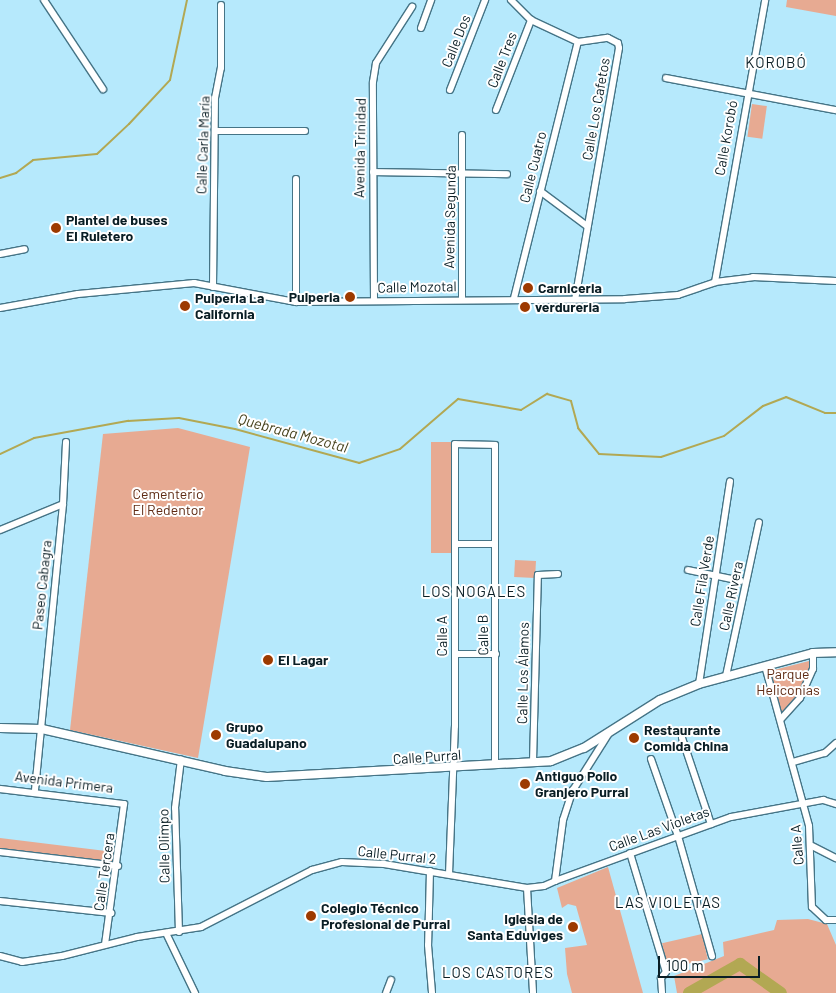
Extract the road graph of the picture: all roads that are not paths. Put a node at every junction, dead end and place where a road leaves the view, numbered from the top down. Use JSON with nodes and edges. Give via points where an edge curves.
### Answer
{"nodes":[{"id":1,"x":44,"y":0,"type":"edge"},
{"id":2,"x":431,"y":0,"type":"edge"},
{"id":3,"x":486,"y":0,"type":"edge"},
{"id":4,"x":511,"y":0,"type":"edge"},
{"id":5,"x":765,"y":0,"type":"edge"},
{"id":6,"x":221,"y":5,"type":"dead end"},
{"id":7,"x":412,"y":7,"type":"dead end"},
{"id":8,"x":531,"y":20,"type":"junction"},
{"id":9,"x":421,"y":28,"type":"dead end"},
{"id":10,"x":578,"y":42,"type":"junction"},
{"id":11,"x":666,"y":78,"type":"dead end"},
{"id":12,"x":103,"y":89,"type":"dead end"},
{"id":13,"x":450,"y":90,"type":"dead end"},
{"id":14,"x":747,"y":93,"type":"junction"},
{"id":15,"x":496,"y":110,"type":"dead end"},
{"id":16,"x":836,"y":110,"type":"edge"},
{"id":17,"x":215,"y":131,"type":"junction"},
{"id":18,"x":305,"y":131,"type":"dead end"},
{"id":19,"x":462,"y":135,"type":"dead end"},
{"id":20,"x":373,"y":172,"type":"junction"},
{"id":21,"x":464,"y":172,"type":"junction"},
{"id":22,"x":507,"y":174,"type":"dead end"},
{"id":23,"x":296,"y":179,"type":"dead end"},
{"id":24,"x":540,"y":192,"type":"junction"},
{"id":25,"x":587,"y":226,"type":"junction"},
{"id":26,"x":25,"y":249,"type":"dead end"},
{"id":27,"x":0,"y":254,"type":"edge"},
{"id":28,"x":836,"y":281,"type":"edge"},
{"id":29,"x":715,"y":282,"type":"junction"},
{"id":30,"x":213,"y":286,"type":"junction"},
{"id":31,"x":514,"y":298,"type":"junction"},
{"id":32,"x":462,"y":299,"type":"junction"},
{"id":33,"x":575,"y":299,"type":"junction"},
{"id":34,"x":374,"y":300,"type":"junction"},
{"id":35,"x":296,"y":302,"type":"junction"},
{"id":36,"x":0,"y":308,"type":"edge"},
{"id":37,"x":66,"y":442,"type":"dead end"},
{"id":38,"x":456,"y":444,"type":"joint"},
{"id":39,"x":730,"y":481,"type":"dead end"},
{"id":40,"x":63,"y":504,"type":"junction"},
{"id":41,"x":759,"y":522,"type":"dead end"},
{"id":42,"x":0,"y":530,"type":"edge"},
{"id":43,"x":455,"y":544,"type":"junction"},
{"id":44,"x":494,"y":544,"type":"junction"},
{"id":45,"x":688,"y":570,"type":"dead end"},
{"id":46,"x":558,"y":574,"type":"dead end"},
{"id":47,"x":716,"y":576,"type":"junction"},
{"id":48,"x":741,"y":581,"type":"dead end"},
{"id":49,"x":836,"y":652,"type":"edge"},
{"id":50,"x":813,"y":653,"type":"junction"},
{"id":51,"x":455,"y":654,"type":"junction"},
{"id":52,"x":496,"y":654,"type":"junction"},
{"id":53,"x":764,"y":666,"type":"junction"},
{"id":54,"x":726,"y":676,"type":"junction"},
{"id":55,"x":699,"y":684,"type":"junction"},
{"id":56,"x":781,"y":719,"type":"junction"},
{"id":57,"x":0,"y":728,"type":"edge"},
{"id":58,"x":42,"y":729,"type":"junction"},
{"id":59,"x":611,"y":731,"type":"junction"},
{"id":60,"x":682,"y":738,"type":"dead end"},
{"id":61,"x":835,"y":746,"type":"edge"},
{"id":62,"x":651,"y":759,"type":"dead end"},
{"id":63,"x":181,"y":760,"type":"junction"},
{"id":64,"x":534,"y":762,"type":"junction"},
{"id":65,"x":793,"y":762,"type":"junction"},
{"id":66,"x":495,"y":765,"type":"junction"},
{"id":67,"x":454,"y":768,"type":"junction"},
{"id":68,"x":0,"y":789,"type":"edge"},
{"id":69,"x":35,"y":790,"type":"junction"},
{"id":70,"x":804,"y":803,"type":"junction"},
{"id":71,"x":124,"y":804,"type":"joint"},
{"id":72,"x":836,"y":804,"type":"edge"},
{"id":73,"x":711,"y":824,"type":"junction"},
{"id":74,"x":678,"y":836,"type":"junction"},
{"id":75,"x":812,"y":846,"type":"junction"},
{"id":76,"x":0,"y":852,"type":"edge"},
{"id":77,"x":630,"y":853,"type":"junction"},
{"id":78,"x":836,"y":858,"type":"edge"},
{"id":79,"x":118,"y":866,"type":"junction"},
{"id":80,"x":430,"y":871,"type":"junction"},
{"id":81,"x":449,"y":874,"type":"junction"},
{"id":82,"x":556,"y":881,"type":"junction"},
{"id":83,"x":527,"y":888,"type":"junction"},
{"id":84,"x":0,"y":901,"type":"edge"},
{"id":85,"x":110,"y":913,"type":"junction"},
{"id":86,"x":836,"y":920,"type":"edge"},
{"id":87,"x":179,"y":932,"type":"junction"},
{"id":88,"x":166,"y":933,"type":"junction"},
{"id":89,"x":106,"y":945,"type":"junction"},
{"id":90,"x":0,"y":956,"type":"edge"},
{"id":91,"x":712,"y":956,"type":"dead end"},
{"id":92,"x":391,"y":980,"type":"dead end"},
{"id":93,"x":195,"y":993,"type":"edge"},
{"id":94,"x":386,"y":993,"type":"edge"},
{"id":95,"x":432,"y":993,"type":"edge"},
{"id":96,"x":532,"y":993,"type":"edge"},
{"id":97,"x":662,"y":993,"type":"edge"}],
"edges":[{"from":1,"to":12,"type":"street"},
{"from":2,"to":9,"type":"street"},
{"from":3,"to":13,"type":"street","name":"Calle Dos"},
{"from":4,"to":8,"type":"street"},
{"from":5,"to":14,"type":"street","name":"Calle Korobó"},
{"from":6,"to":17,"type":"street","name":"Calle Carla María","via":[[221,68],[215,98]]},
{"from":7,"to":20,"type":"street","name":"Avenida Trinidad","via":[[376,63]]},
{"from":8,"to":10,"type":"street"},
{"from":8,"to":15,"type":"street","name":"Calle Tres"},
{"from":10,"to":24,"type":"street","name":"Calle Cuatro"},
{"from":10,"to":25,"type":"street","name":"Calle Los Cafetos","via":[[608,38],[618,43],[619,48]]},
{"from":11,"to":14,"type":"street"},
{"from":14,"to":16,"type":"street"},
{"from":14,"to":29,"type":"street","name":"Calle Korobó"},
{"from":17,"to":18,"type":"street"},
{"from":17,"to":30,"type":"street","name":"Calle Carla María"},
{"from":19,"to":21,"type":"street","name":"Avenida Segunda"},
{"from":20,"to":21,"type":"street"},
{"from":20,"to":34,"type":"street","name":"Avenida Trinidad"},
{"from":21,"to":22,"type":"street"},
{"from":21,"to":32,"type":"street","name":"Avenida Segunda"},
{"from":23,"to":35,"type":"street"},
{"from":24,"to":25,"type":"street"},
{"from":24,"to":31,"type":"street","name":"Calle Cuatro"},
{"from":25,"to":33,"type":"street","name":"Calle Los Cafetos"},
{"from":26,"to":27,"type":"street"},
{"from":28,"to":29,"type":"street","name":"Calle Mozotal","via":[[752,277]]},
{"from":29,"to":33,"type":"street","name":"Calle Mozotal","via":[[689,293],[666,297]]},
{"from":30,"to":35,"type":"street","name":"Calle Mozotal"},
{"from":30,"to":36,"type":"street","name":"Calle Mozotal","via":[[174,284]]},
{"from":31,"to":32,"type":"street","name":"Calle Mozotal"},
{"from":31,"to":33,"type":"street","name":"Calle Mozotal"},
{"from":32,"to":34,"type":"street","name":"Calle Mozotal"},
{"from":34,"to":35,"type":"street","name":"Calle Mozotal"},
{"from":37,"to":40,"type":"street","name":"Paseo Cabagra"},
{"from":38,"to":43,"type":"street","name":"Calle A"},
{"from":38,"to":44,"type":"street","name":"Calle B","via":[[495,445]]},
{"from":39,"to":47,"type":"street","name":"Calle Fila Verde"},
{"from":40,"to":42,"type":"street"},
{"from":40,"to":58,"type":"street","name":"Paseo Cabagra"},
{"from":41,"to":54,"type":"street","name":"Calle Rivera"},
{"from":43,"to":44,"type":"street"},
{"from":43,"to":51,"type":"street","name":"Calle A"},
{"from":44,"to":52,"type":"street","name":"Calle B"},
{"from":45,"to":47,"type":"street"},
{"from":46,"to":64,"type":"street","name":"Calle Los Álamos","via":[[538,574]]},
{"from":47,"to":48,"type":"street"},
{"from":47,"to":55,"type":"street","name":"Calle Fila Verde"},
{"from":49,"to":50,"type":"street","name":"Calle Purral"},
{"from":50,"to":53,"type":"street","name":"Calle Purral"},
{"from":50,"to":56,"type":"street","via":[[813,669],[800,698]]},
{"from":51,"to":52,"type":"street"},
{"from":51,"to":67,"type":"street","name":"Calle A"},
{"from":52,"to":66,"type":"street","name":"Calle B"},
{"from":53,"to":54,"type":"street","name":"Calle Purral"},
{"from":53,"to":56,"type":"street","name":"Calle A"},
{"from":54,"to":55,"type":"street","name":"Calle Purral"},
{"from":55,"to":59,"type":"street","name":"Calle Purral","via":[[660,700]]},
{"from":56,"to":65,"type":"street","name":"Calle A"},
{"from":57,"to":58,"type":"street","name":"Calle Purral"},
{"from":58,"to":63,"type":"street","name":"Calle Purral"},
{"from":58,"to":69,"type":"street","name":"Paseo Cabagra"},
{"from":59,"to":64,"type":"street","name":"Calle Purral","via":[[564,757]]},
{"from":59,"to":82,"type":"street","via":[[573,790],[563,820]]},
{"from":60,"to":73,"type":"street"},
{"from":61,"to":65,"type":"street","via":[[825,753]]},
{"from":62,"to":74,"type":"street"},
{"from":63,"to":67,"type":"street","name":"Calle Purral","via":[[267,777]]},
{"from":63,"to":87,"type":"street","name":"Calle Olimpo","via":[[175,808]]},
{"from":64,"to":66,"type":"street","name":"Calle Purral"},
{"from":65,"to":70,"type":"street","name":"Calle A"},
{"from":66,"to":67,"type":"street","name":"Calle Purral"},
{"from":67,"to":81,"type":"street","name":"Calle A"},
{"from":68,"to":69,"type":"street","name":"Avenida Primera"},
{"from":69,"to":71,"type":"street","name":"Avenida Primera"},
{"from":70,"to":72,"type":"street","name":"Calle Las Violetas","via":[[823,800]]},
{"from":70,"to":73,"type":"street","name":"Calle Las Violetas"},
{"from":70,"to":75,"type":"street","name":"Calle A"},
{"from":71,"to":79,"type":"street","name":"Calle Tercera"},
{"from":73,"to":74,"type":"street","name":"Calle Las Violetas"},
{"from":74,"to":77,"type":"street","name":"Calle Las Violetas"},
{"from":74,"to":91,"type":"street"},
{"from":75,"to":78,"type":"street"},
{"from":75,"to":86,"type":"street","name":"Calle A","via":[[812,907],[826,920]]},
{"from":76,"to":79,"type":"street"},
{"from":77,"to":82,"type":"street","name":"Calle Las Violetas"},
{"from":77,"to":97,"type":"street","via":[[666,972],[661,978]]},
{"from":79,"to":85,"type":"street","name":"Calle Tercera"},
{"from":80,"to":81,"type":"street","name":"Calle Purral 2"},
{"from":80,"to":87,"type":"street","name":"Calle Purral 2","via":[[384,864],[328,865],[312,870],[201,928]]},
{"from":80,"to":95,"type":"street","via":[[428,945]]},
{"from":81,"to":83,"type":"street","name":"Calle Purral 2"},
{"from":82,"to":83,"type":"street","name":"Calle Purral 2"},
{"from":83,"to":96,"type":"street"},
{"from":84,"to":85,"type":"street"},
{"from":85,"to":89,"type":"street","name":"Calle Tercera"},
{"from":87,"to":88,"type":"street","name":"Calle Purral 2"},
{"from":88,"to":89,"type":"street","name":"Calle Purral 2"},
{"from":88,"to":93,"type":"street"},
{"from":89,"to":90,"type":"street","name":"Calle Purral 2","via":[[22,962]]},
{"from":92,"to":94,"type":"street"}]}
